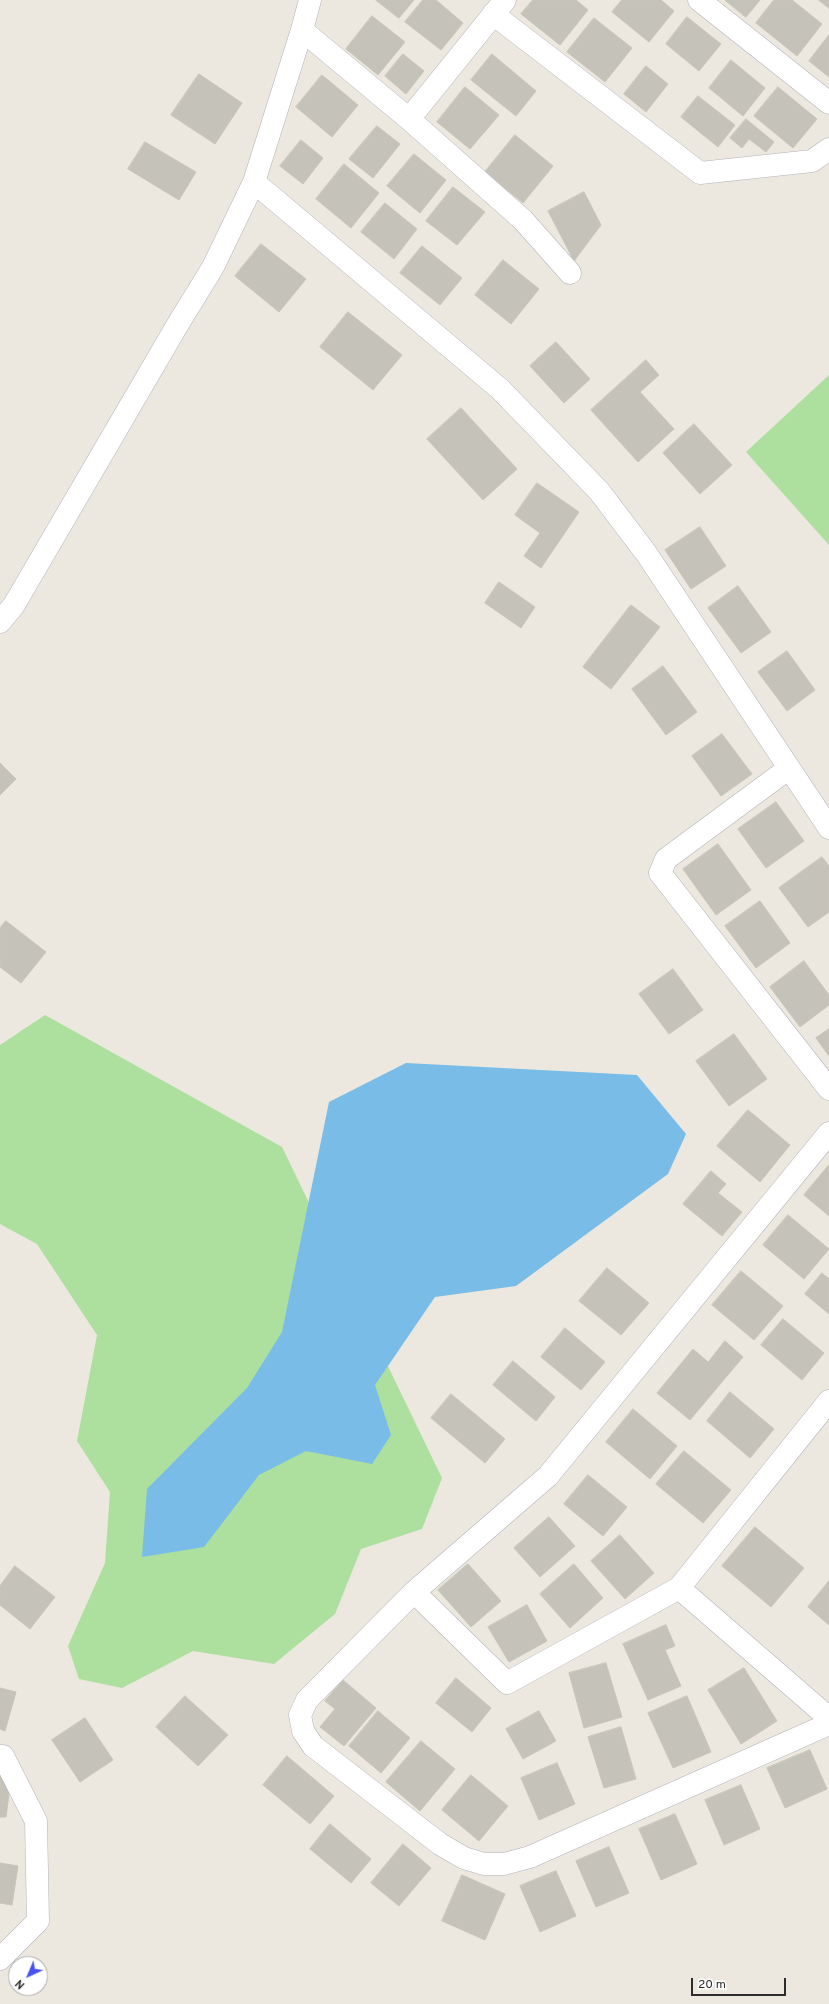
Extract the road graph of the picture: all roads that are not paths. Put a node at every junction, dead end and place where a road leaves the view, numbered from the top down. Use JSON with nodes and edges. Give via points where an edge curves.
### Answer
{"nodes":[{"id":1,"x":310,"y":0,"type":"edge"},
{"id":2,"x":699,"y":0,"type":"edge"},
{"id":3,"x":499,"y":7,"type":"edge"},
{"id":4,"x":302,"y":30,"type":"junction"},
{"id":5,"x":829,"y":103,"type":"edge"},
{"id":6,"x":409,"y":119,"type":"junction"},
{"id":7,"x":829,"y":149,"type":"edge"},
{"id":8,"x":254,"y":182,"type":"junction"},
{"id":9,"x":570,"y":273,"type":"dead end"},
{"id":10,"x":0,"y":622,"type":"edge"},
{"id":11,"x":788,"y":769,"type":"junction"},
{"id":12,"x":829,"y":828,"type":"edge"},
{"id":13,"x":829,"y":1089,"type":"edge"},
{"id":14,"x":829,"y":1133,"type":"edge"},
{"id":15,"x":829,"y":1401,"type":"edge"},
{"id":16,"x":679,"y":1588,"type":"junction"},
{"id":17,"x":414,"y":1592,"type":"junction"},
{"id":18,"x":829,"y":1718,"type":"edge"},
{"id":19,"x":829,"y":1724,"type":"edge"},
{"id":20,"x":0,"y":1756,"type":"edge"},
{"id":21,"x":0,"y":1959,"type":"edge"}],
"edges":[{"from":1,"to":4,"type":"street"},
{"from":2,"to":5,"type":"street"},
{"from":3,"to":6,"type":"street"},
{"from":3,"to":7,"type":"street","via":[[700,173],[812,161]]},
{"from":4,"to":6,"type":"street"},
{"from":4,"to":8,"type":"street"},
{"from":6,"to":9,"type":"street","via":[[523,220]]},
{"from":8,"to":10,"type":"street","via":[[213,267],[14,605]]},
{"from":8,"to":11,"type":"street","via":[[500,389],[599,491],[646,553]]},
{"from":11,"to":12,"type":"street"},
{"from":11,"to":13,"type":"street","via":[[666,859],[660,873]]},
{"from":14,"to":17,"type":"street","via":[[548,1476]]},
{"from":15,"to":16,"type":"street"},
{"from":16,"to":17,"type":"street","via":[[507,1683]]},
{"from":16,"to":18,"type":"street"},
{"from":17,"to":19,"type":"street","via":[[307,1700],[300,1715],[303,1731],[313,1746],[440,1844],[464,1858],[484,1864],[504,1864],[530,1857]]},
{"from":20,"to":21,"type":"street","via":[[3,1756],[36,1821],[38,1921]]}]}
